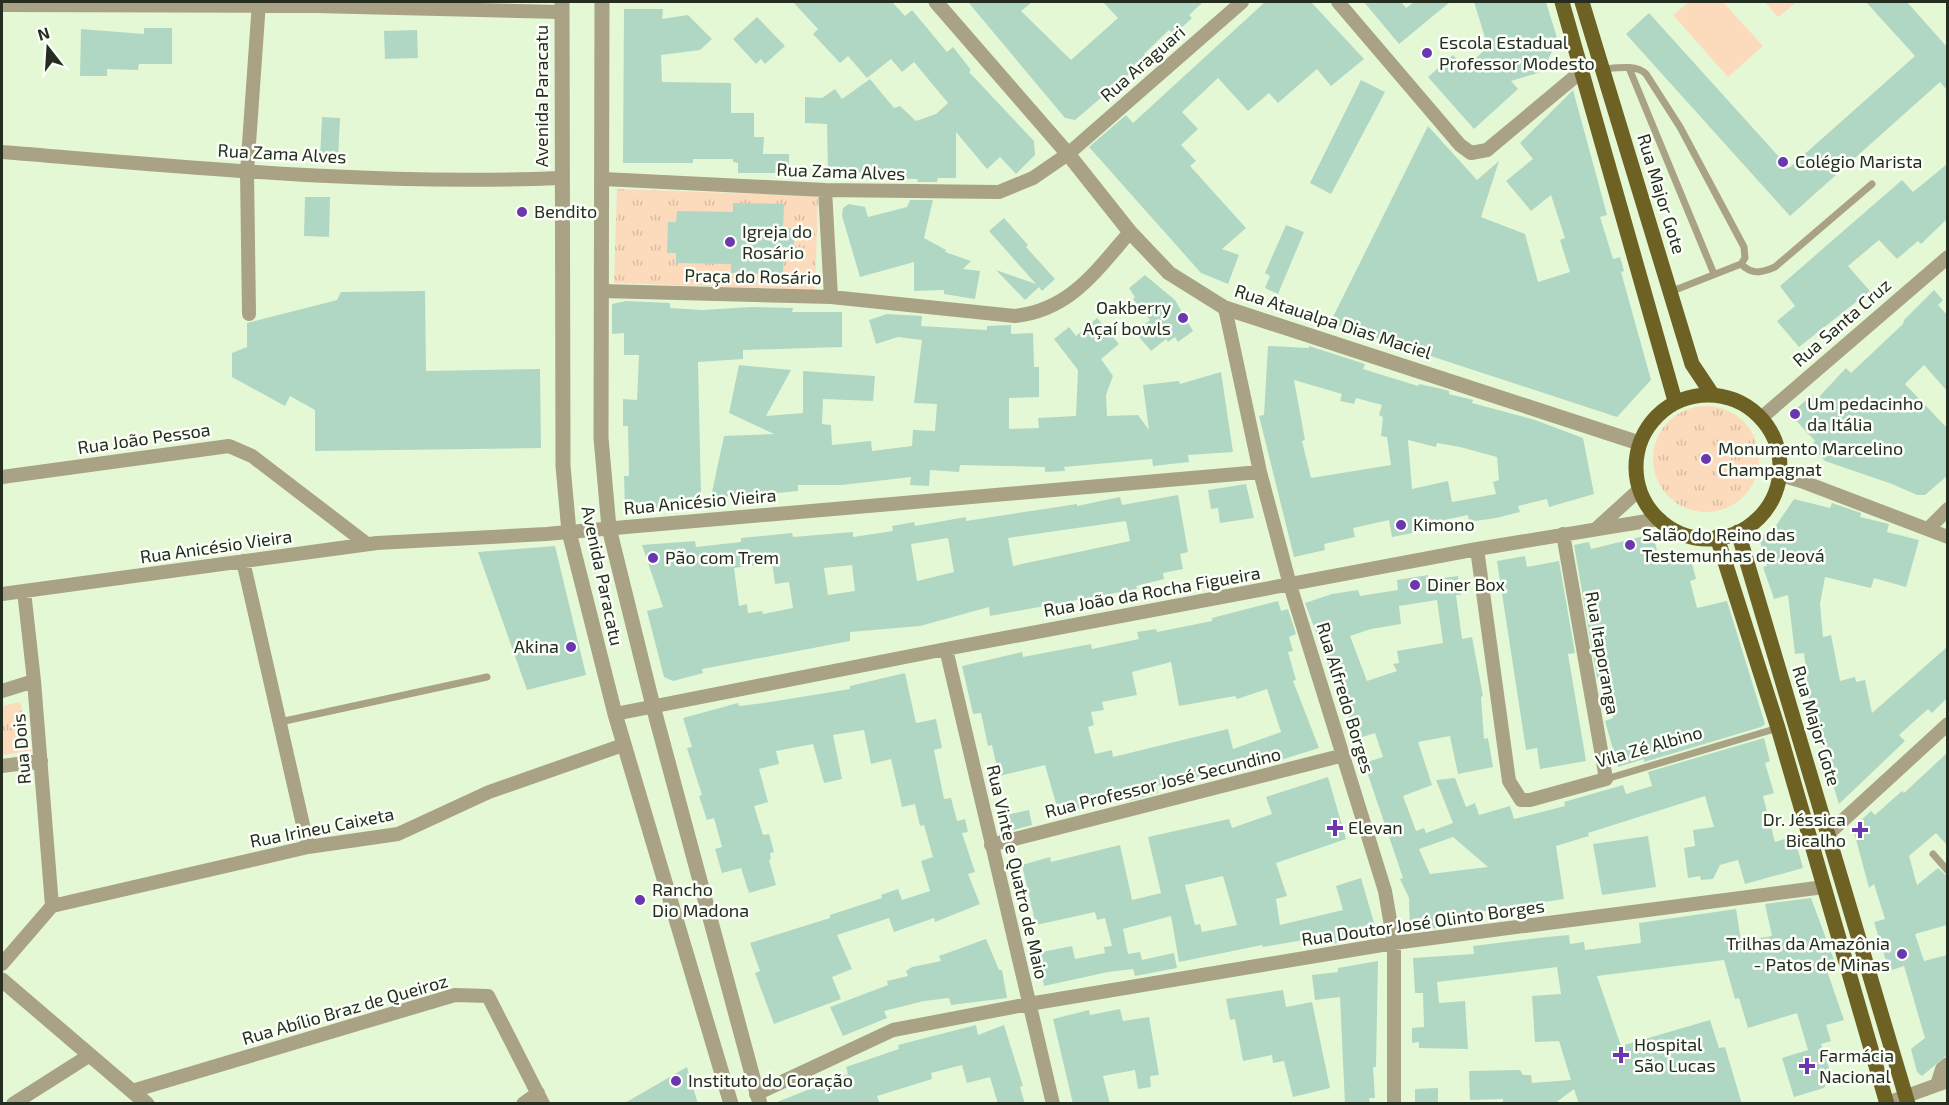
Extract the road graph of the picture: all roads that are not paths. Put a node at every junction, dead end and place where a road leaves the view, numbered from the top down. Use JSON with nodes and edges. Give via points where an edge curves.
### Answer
{"nodes":[{"id":1,"x":602,"y":2,"type":"edge"},
{"id":2,"x":936,"y":2,"type":"edge"},
{"id":3,"x":1242,"y":2,"type":"edge"},
{"id":4,"x":1338,"y":2,"type":"edge"},
{"id":5,"x":1562,"y":2,"type":"edge"},
{"id":6,"x":1582,"y":2,"type":"edge"},
{"id":7,"x":258,"y":4,"type":"edge"},
{"id":8,"x":2,"y":5,"type":"edge"},
{"id":9,"x":562,"y":7,"type":"edge"},
{"id":10,"x":1629,"y":68,"type":"junction"},
{"id":11,"x":1602,"y":69,"type":"junction"},
{"id":12,"x":1583,"y":70,"type":"junction"},
{"id":13,"x":2,"y":152,"type":"edge"},
{"id":14,"x":1068,"y":154,"type":"junction"},
{"id":15,"x":247,"y":171,"type":"junction"},
{"id":16,"x":560,"y":178,"type":"junction"},
{"id":17,"x":603,"y":179,"type":"junction"},
{"id":18,"x":1872,"y":184,"type":"dead end"},
{"id":19,"x":825,"y":190,"type":"junction"},
{"id":20,"x":1131,"y":232,"type":"junction"},
{"id":21,"x":1947,"y":257,"type":"edge"},
{"id":22,"x":1741,"y":264,"type":"junction"},
{"id":23,"x":1714,"y":274,"type":"junction"},
{"id":24,"x":602,"y":291,"type":"junction"},
{"id":25,"x":1670,"y":292,"type":"junction"},
{"id":26,"x":831,"y":297,"type":"junction"},
{"id":27,"x":1225,"y":308,"type":"junction"},
{"id":28,"x":249,"y":314,"type":"dead end"},
{"id":29,"x":1712,"y":394,"type":"junction"},
{"id":30,"x":1675,"y":401,"type":"junction"},
{"id":31,"x":1761,"y":417,"type":"junction"},
{"id":32,"x":1639,"y":443,"type":"junction"},
{"id":33,"x":1260,"y":472,"type":"junction"},
{"id":34,"x":1780,"y":476,"type":"junction"},
{"id":35,"x":2,"y":477,"type":"edge"},
{"id":36,"x":1640,"y":489,"type":"junction"},
{"id":37,"x":1947,"y":509,"type":"edge"},
{"id":38,"x":1659,"y":519,"type":"junction"},
{"id":39,"x":609,"y":528,"type":"junction"},
{"id":40,"x":1928,"y":528,"type":"junction"},
{"id":41,"x":1596,"y":529,"type":"junction"},
{"id":42,"x":569,"y":532,"type":"junction"},
{"id":43,"x":1738,"y":532,"type":"junction"},
{"id":44,"x":1563,"y":534,"type":"junction"},
{"id":45,"x":1717,"y":537,"type":"junction"},
{"id":46,"x":1947,"y":537,"type":"edge"},
{"id":47,"x":367,"y":544,"type":"junction"},
{"id":48,"x":1477,"y":549,"type":"junction"},
{"id":49,"x":243,"y":561,"type":"junction"},
{"id":50,"x":1290,"y":585,"type":"junction"},
{"id":51,"x":24,"y":591,"type":"junction"},
{"id":52,"x":2,"y":594,"type":"edge"},
{"id":53,"x":946,"y":649,"type":"junction"},
{"id":54,"x":487,"y":677,"type":"dead end"},
{"id":55,"x":34,"y":681,"type":"junction"},
{"id":56,"x":2,"y":691,"type":"edge"},
{"id":57,"x":653,"y":706,"type":"junction"},
{"id":58,"x":615,"y":714,"type":"junction"},
{"id":59,"x":280,"y":722,"type":"junction"},
{"id":60,"x":1947,"y":724,"type":"edge"},
{"id":61,"x":1778,"y":728,"type":"junction"},
{"id":62,"x":623,"y":744,"type":"junction"},
{"id":63,"x":1344,"y":755,"type":"junction"},
{"id":64,"x":41,"y":760,"type":"junction"},
{"id":65,"x":2,"y":766,"type":"edge"},
{"id":66,"x":1606,"y":779,"type":"junction"},
{"id":67,"x":1828,"y":834,"type":"junction"},
{"id":68,"x":991,"y":845,"type":"junction"},
{"id":69,"x":308,"y":847,"type":"junction"},
{"id":70,"x":1933,"y":854,"type":"dead end"},
{"id":71,"x":1947,"y":871,"type":"edge"},
{"id":72,"x":1824,"y":887,"type":"junction"},
{"id":73,"x":52,"y":906,"type":"junction"},
{"id":74,"x":1394,"y":943,"type":"junction"},
{"id":75,"x":2,"y":964,"type":"edge"},
{"id":76,"x":2,"y":980,"type":"edge"},
{"id":77,"x":1029,"y":1004,"type":"junction"},
{"id":78,"x":90,"y":1055,"type":"junction"},
{"id":79,"x":1947,"y":1064,"type":"edge"},
{"id":80,"x":1942,"y":1083,"type":"edge"},
{"id":81,"x":132,"y":1090,"type":"junction"},
{"id":82,"x":541,"y":1098,"type":"edge"},
{"id":83,"x":758,"y":1099,"type":"edge"},
{"id":84,"x":1907,"y":1100,"type":"edge"},
{"id":85,"x":1887,"y":1103,"type":"edge"},
{"id":86,"x":13,"y":1104,"type":"edge"},
{"id":87,"x":147,"y":1104,"type":"edge"},
{"id":88,"x":524,"y":1104,"type":"edge"},
{"id":89,"x":731,"y":1104,"type":"edge"},
{"id":90,"x":1053,"y":1104,"type":"edge"},
{"id":91,"x":1394,"y":1104,"type":"edge"}],
"edges":[{"from":1,"to":17,"type":"street","name":"Avenida Paracatu"},
{"from":2,"to":14,"type":"street","name":"Rua Ataualpa Dias Maciel"},
{"from":3,"to":14,"type":"street","name":"Rua Araguari"},
{"from":4,"to":12,"type":"street","via":[[1460,146],[1471,153],[1487,150]]},
{"from":5,"to":12,"type":"main road"},
{"from":6,"to":11,"type":"main road","name":"Rua Major Gote"},
{"from":7,"to":8,"type":"street"},
{"from":7,"to":9,"type":"street"},
{"from":7,"to":15,"type":"street"},
{"from":9,"to":16,"type":"street","name":"Avenida Paracatu"},
{"from":10,"to":11,"type":"lane"},
{"from":10,"to":22,"type":"lane","via":[[1646,74],[1680,127],[1742,240],[1746,252]]},
{"from":10,"to":23,"type":"lane"},
{"from":11,"to":25,"type":"main road","name":"Rua Major Gote"},
{"from":12,"to":30,"type":"main road"},
{"from":13,"to":15,"type":"street","name":"Rua Zama Alves"},
{"from":14,"to":19,"type":"street","name":"Rua Zama Alves","via":[[1034,178],[999,192]]},
{"from":14,"to":20,"type":"street","name":"Rua Ataualpa Dias Maciel"},
{"from":15,"to":16,"type":"street","name":"Rua Zama Alves","via":[[491,181]]},
{"from":15,"to":28,"type":"street"},
{"from":16,"to":42,"type":"street","name":"Avenida Paracatu","via":[[563,466]]},
{"from":17,"to":19,"type":"street","name":"Rua Zama Alves"},
{"from":17,"to":24,"type":"street","name":"Avenida Paracatu"},
{"from":18,"to":22,"type":"lane","via":[[1775,267],[1761,273],[1748,271]]},
{"from":19,"to":26,"type":"street","name":"Praça do Rosário"},
{"from":20,"to":26,"type":"street","via":[[1085,282],[1038,314],[1015,316]]},
{"from":20,"to":27,"type":"street","name":"Rua Ataualpa Dias Maciel","via":[[1169,273]]},
{"from":21,"to":31,"type":"street","name":"Rua Santa Cruz"},
{"from":22,"to":23,"type":"lane"},
{"from":23,"to":25,"type":"lane"},
{"from":24,"to":26,"type":"street","name":"Praça do Rosário"},
{"from":24,"to":39,"type":"street","name":"Avenida Paracatu","via":[[602,438]]},
{"from":25,"to":29,"type":"main road","name":"Rua Major Gote","via":[[1692,364]]},
{"from":27,"to":32,"type":"street","name":"Rua Ataualpa Dias Maciel"},
{"from":27,"to":33,"type":"street","name":"Rua Alfredo Borges"},
{"from":29,"to":30,"type":"main road"},
{"from":29,"to":31,"type":"main road","via":[[1735,399]]},
{"from":30,"to":32,"type":"main road","via":[[1650,423]]},
{"from":31,"to":34,"type":"main road","via":[[1771,428],[1779,451]]},
{"from":32,"to":36,"type":"main road","via":[[1635,466]]},
{"from":33,"to":39,"type":"street","name":"Rua Anicésio Vieira"},
{"from":33,"to":50,"type":"street","name":"Rua Alfredo Borges"},
{"from":34,"to":40,"type":"street"},
{"from":34,"to":43,"type":"main road","via":[[1773,499],[1758,520]]},
{"from":35,"to":47,"type":"street","name":"Rua João Pessoa","via":[[228,446],[252,456]]},
{"from":36,"to":38,"type":"main road","via":[[1649,510]]},
{"from":36,"to":41,"type":"street"},
{"from":37,"to":40,"type":"street"},
{"from":38,"to":41,"type":"street","name":"Rua João da Rocha Figueira"},
{"from":38,"to":45,"type":"main road","via":[[1690,537]]},
{"from":39,"to":42,"type":"street","name":"Rua Anicésio Vieira"},
{"from":39,"to":57,"type":"street","name":"Avenida Paracatu"},
{"from":40,"to":46,"type":"street"},
{"from":41,"to":44,"type":"street","name":"Rua João da Rocha Figueira"},
{"from":42,"to":47,"type":"street","name":"Rua Anicésio Vieira"},
{"from":42,"to":58,"type":"street","name":"Avenida Paracatu"},
{"from":43,"to":45,"type":"main road"},
{"from":43,"to":67,"type":"main road","name":"Rua Major Gote"},
{"from":44,"to":48,"type":"street","name":"Rua João da Rocha Figueira"},
{"from":44,"to":66,"type":"street","name":"Rua Itaporanga"},
{"from":45,"to":61,"type":"main road","name":"Rua Major Gote"},
{"from":47,"to":49,"type":"street","name":"Rua Anicésio Vieira"},
{"from":48,"to":50,"type":"street","name":"Rua João da Rocha Figueira"},
{"from":48,"to":66,"type":"street","name":"Vila Zé Albino","via":[[1509,781],[1521,800],[1530,800]]},
{"from":49,"to":51,"type":"street","name":"Rua Anicésio Vieira"},
{"from":49,"to":59,"type":"street"},
{"from":50,"to":53,"type":"street","name":"Rua João da Rocha Figueira"},
{"from":50,"to":63,"type":"street","name":"Rua Alfredo Borges"},
{"from":51,"to":52,"type":"street","name":"Rua Anicésio Vieira"},
{"from":51,"to":55,"type":"street","name":"Rua Dois"},
{"from":53,"to":57,"type":"street","name":"Rua João da Rocha Figueira"},
{"from":53,"to":68,"type":"street","name":"Rua Vinte e Quatro de Maio"},
{"from":54,"to":59,"type":"lane"},
{"from":55,"to":56,"type":"street"},
{"from":55,"to":64,"type":"street","name":"Rua Dois"},
{"from":57,"to":58,"type":"street","name":"Rua João da Rocha Figueira"},
{"from":57,"to":83,"type":"street","name":"Avenida Paracatu"},
{"from":58,"to":62,"type":"street","name":"Avenida Paracatu"},
{"from":59,"to":69,"type":"street"},
{"from":60,"to":67,"type":"street"},
{"from":61,"to":66,"type":"lane","name":"Vila Zé Albino"},
{"from":61,"to":72,"type":"main road","name":"Rua Major Gote"},
{"from":62,"to":69,"type":"street","name":"Rua Irineu Caixeta","via":[[489,792],[398,834]]},
{"from":62,"to":89,"type":"street","name":"Avenida Paracatu"},
{"from":63,"to":68,"type":"street","name":"Rua Professor José Secundino"},
{"from":63,"to":74,"type":"street","name":"Rua Alfredo Borges","via":[[1385,891]]},
{"from":64,"to":65,"type":"street"},
{"from":64,"to":73,"type":"street","name":"Rua Dois"},
{"from":67,"to":84,"type":"main road","name":"Rua Major Gote"},
{"from":68,"to":77,"type":"street","name":"Rua Vinte e Quatro de Maio"},
{"from":69,"to":73,"type":"street","name":"Rua Irineu Caixeta"},
{"from":70,"to":71,"type":"lane"},
{"from":72,"to":74,"type":"street","name":"Rua Doutor José Olinto Borges"},
{"from":72,"to":85,"type":"main road","name":"Rua Major Gote"},
{"from":73,"to":75,"type":"street"},
{"from":74,"to":77,"type":"street","name":"Rua Doutor José Olinto Borges"},
{"from":74,"to":91,"type":"street","name":"Rua Alfredo Borges"},
{"from":76,"to":78,"type":"street"},
{"from":77,"to":83,"type":"street","name":"Rua Doutor José Olinto Borges","via":[[893,1030]]},
{"from":77,"to":90,"type":"street","name":"Rua Vinte e Quatro de Maio"},
{"from":78,"to":81,"type":"street"},
{"from":78,"to":86,"type":"street"},
{"from":79,"to":80,"type":"street","via":[[1942,1069]]},
{"from":80,"to":84,"type":"street"},
{"from":81,"to":82,"type":"street","name":"Rua Abílio Braz de Queiroz","via":[[455,994],[488,996]]},
{"from":81,"to":87,"type":"street"},
{"from":82,"to":88,"type":"street"},
{"from":84,"to":85,"type":"street"}]}
